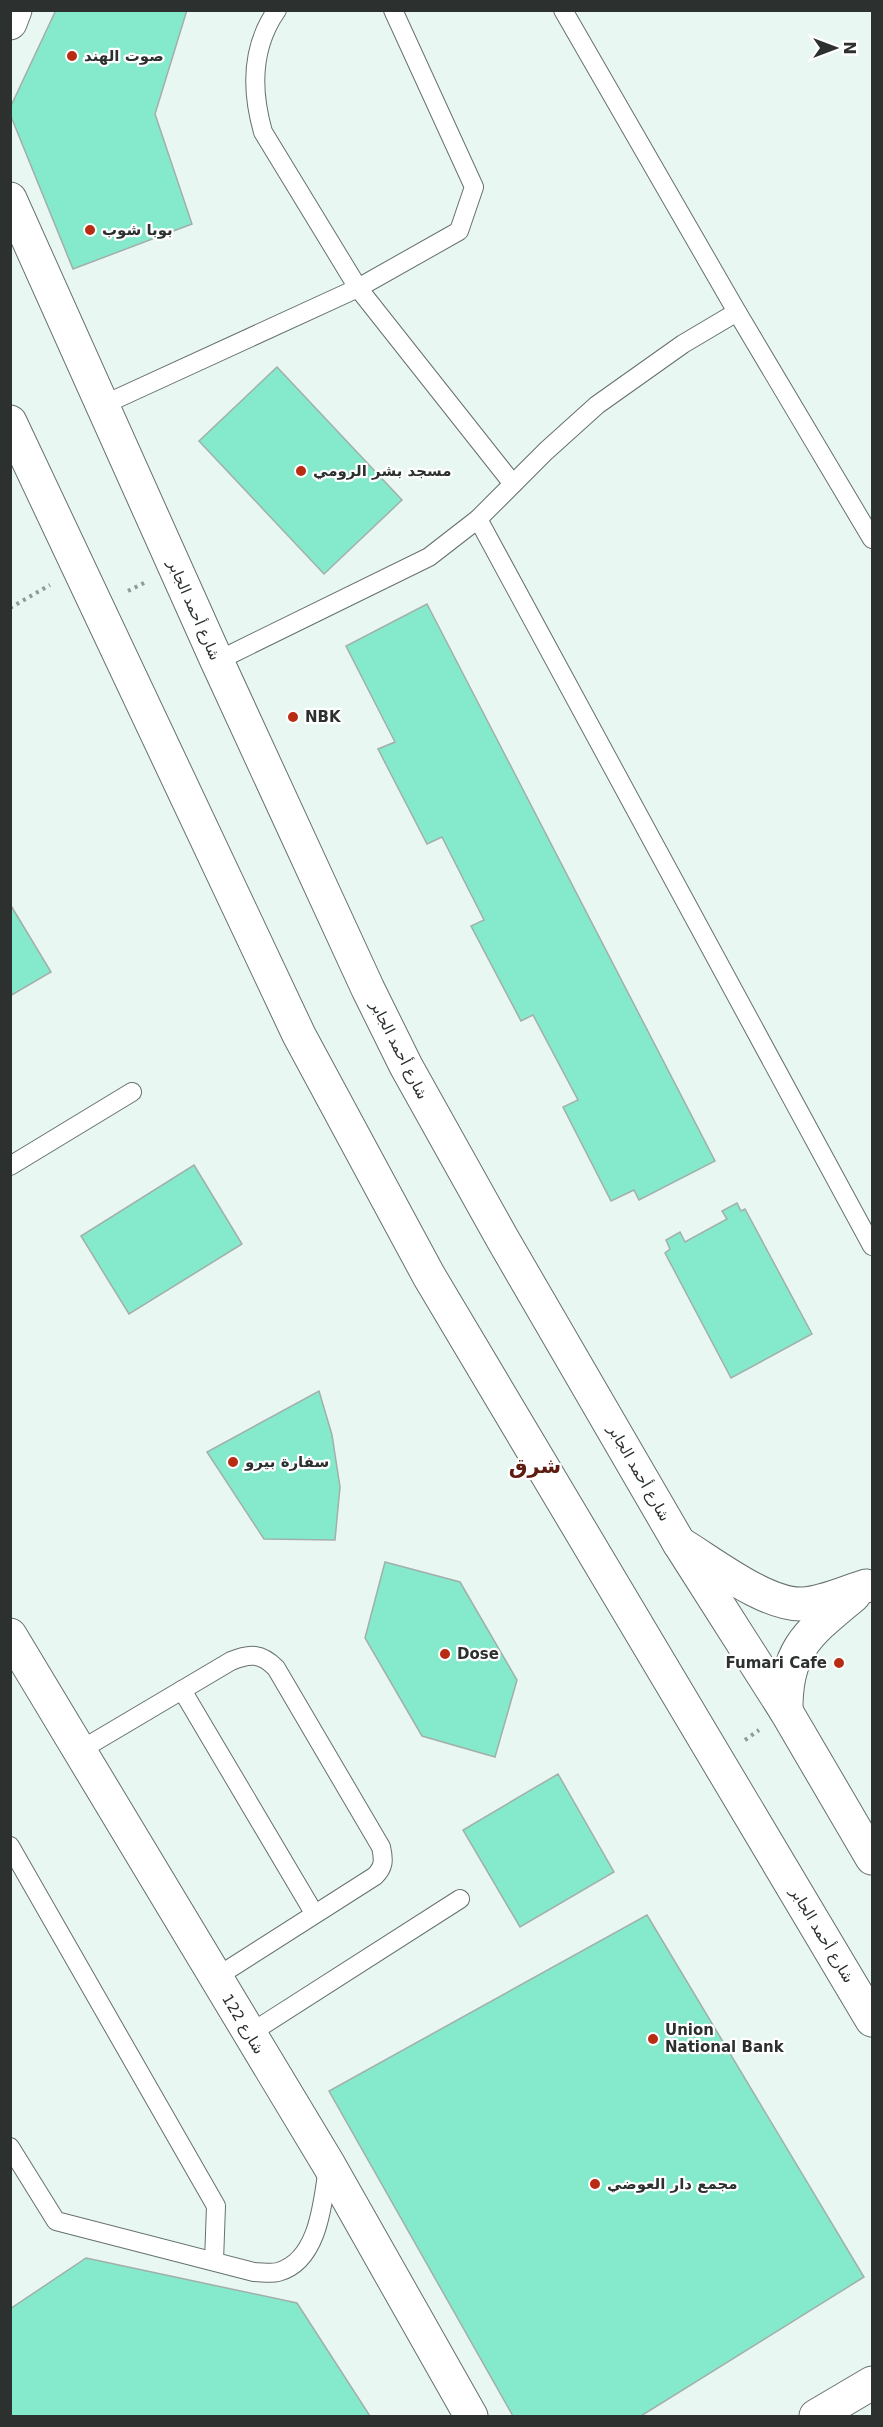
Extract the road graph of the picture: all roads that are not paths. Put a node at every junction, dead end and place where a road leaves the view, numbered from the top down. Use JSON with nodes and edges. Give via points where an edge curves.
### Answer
{"nodes":[{"id":1,"x":15,"y":10,"type":"edge"},
{"id":2,"x":277,"y":10,"type":"edge"},
{"id":3,"x":393,"y":10,"type":"edge"},
{"id":4,"x":563,"y":10,"type":"edge"},
{"id":5,"x":10,"y":23,"type":"edge"},
{"id":6,"x":10,"y":198,"type":"edge"},
{"id":7,"x":18,"y":226,"type":"edge"},
{"id":8,"x":358,"y":288,"type":"junction"},
{"id":9,"x":737,"y":312,"type":"junction"},
{"id":10,"x":103,"y":405,"type":"junction"},
{"id":11,"x":10,"y":422,"type":"edge"},
{"id":12,"x":513,"y":484,"type":"junction"},
{"id":13,"x":478,"y":519,"type":"junction"},
{"id":14,"x":873,"y":539,"type":"edge"},
{"id":15,"x":217,"y":661,"type":"junction"},
{"id":16,"x":132,"y":1092,"type":"dead end"},
{"id":17,"x":10,"y":1166,"type":"edge"},
{"id":18,"x":873,"y":1246,"type":"edge"},
{"id":19,"x":679,"y":1543,"type":"junction"},
{"id":20,"x":869,"y":1583,"type":"edge"},
{"id":21,"x":10,"y":1635,"type":"edge"},
{"id":22,"x":182,"y":1690,"type":"junction"},
{"id":23,"x":786,"y":1711,"type":"junction"},
{"id":24,"x":79,"y":1751,"type":"junction"},
{"id":25,"x":10,"y":1846,"type":"edge"},
{"id":26,"x":873,"y":1858,"type":"edge"},
{"id":27,"x":460,"y":1899,"type":"dead end"},
{"id":28,"x":314,"y":1913,"type":"junction"},
{"id":29,"x":215,"y":1978,"type":"junction"},
{"id":30,"x":873,"y":2020,"type":"edge"},
{"id":31,"x":249,"y":2034,"type":"junction"},
{"id":32,"x":10,"y":2147,"type":"edge"},
{"id":33,"x":329,"y":2165,"type":"junction"},
{"id":34,"x":214,"y":2261,"type":"junction"},
{"id":35,"x":873,"y":2383,"type":"edge"},
{"id":36,"x":471,"y":2416,"type":"edge"},
{"id":37,"x":816,"y":2416,"type":"edge"}],
"edges":[{"from":1,"to":5,"type":"main road"},
{"from":2,"to":8,"type":"lane","via":[[261,40],[255,63],[254,86],[260,120],[274,152]]},
{"from":3,"to":8,"type":"lane","via":[[474,187],[459,231]]},
{"from":4,"to":9,"type":"lane"},
{"from":6,"to":7,"type":"main road","name":"شارع أحمد الجابر"},
{"from":7,"to":10,"type":"main road","name":"شارع أحمد الجابر"},
{"from":8,"to":10,"type":"lane"},
{"from":8,"to":12,"type":"lane"},
{"from":9,"to":12,"type":"lane","via":[[683,344],[597,405]]},
{"from":9,"to":14,"type":"lane"},
{"from":10,"to":15,"type":"main road","name":"شارع أحمد الجابر"},
{"from":11,"to":30,"type":"main road","name":"شارع أحمد الجابر","via":[[299,1035],[429,1276]]},
{"from":12,"to":13,"type":"lane"},
{"from":13,"to":15,"type":"lane","via":[[429,557]]},
{"from":13,"to":18,"type":"lane"},
{"from":15,"to":19,"type":"main road","name":"شارع أحمد الجابر","via":[[406,1066]]},
{"from":16,"to":17,"type":"lane"},
{"from":19,"to":20,"type":"main road","via":[[765,1595],[785,1602],[819,1601]]},
{"from":19,"to":23,"type":"main road","name":"شارع أحمد الجابر"},
{"from":20,"to":23,"type":"main road","via":[[801,1644],[790,1665]]},
{"from":21,"to":24,"type":"main road","name":"شارع 122"},
{"from":22,"to":24,"type":"lane"},
{"from":22,"to":28,"type":"lane"},
{"from":22,"to":28,"type":"lane","via":[[242,1656],[255,1654],[276,1668],[383,1855],[384,1863],[375,1876]]},
{"from":23,"to":26,"type":"main road","name":"شارع أحمد الجابر"},
{"from":24,"to":29,"type":"main road","name":"شارع 122"},
{"from":25,"to":34,"type":"lane","via":[[216,2206]]},
{"from":27,"to":31,"type":"lane"},
{"from":28,"to":29,"type":"lane"},
{"from":29,"to":31,"type":"main road","name":"شارع 122"},
{"from":31,"to":33,"type":"main road","name":"شارع 122"},
{"from":32,"to":34,"type":"lane","via":[[56,2221]]},
{"from":33,"to":34,"type":"lane","via":[[318,2228],[296,2264],[277,2273],[254,2272]]},
{"from":33,"to":36,"type":"main road","name":"شارع 122"},
{"from":35,"to":37,"type":"main road"}]}
